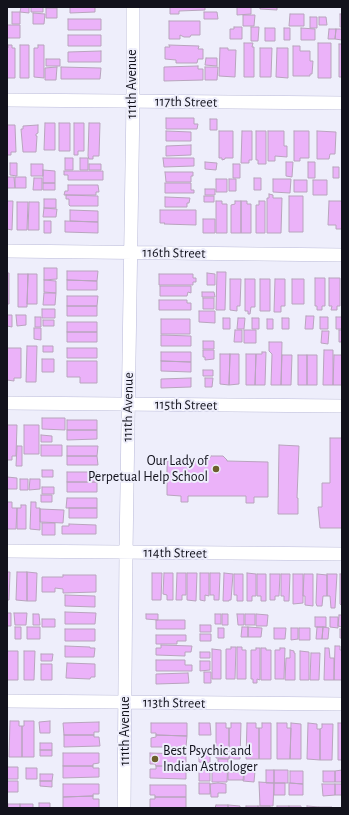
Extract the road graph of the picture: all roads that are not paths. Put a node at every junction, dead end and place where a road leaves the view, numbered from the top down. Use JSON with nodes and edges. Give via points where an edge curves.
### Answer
{"nodes":[{"id":1,"x":133,"y":7,"type":"edge"},
{"id":2,"x":7,"y":100,"type":"edge"},
{"id":3,"x":133,"y":101,"type":"junction"},
{"id":4,"x":342,"y":104,"type":"edge"},
{"id":5,"x":7,"y":251,"type":"edge"},
{"id":6,"x":130,"y":252,"type":"junction"},
{"id":7,"x":342,"y":255,"type":"edge"},
{"id":8,"x":7,"y":403,"type":"edge"},
{"id":9,"x":128,"y":404,"type":"junction"},
{"id":10,"x":342,"y":406,"type":"edge"},
{"id":11,"x":7,"y":551,"type":"edge"},
{"id":12,"x":126,"y":552,"type":"junction"},
{"id":13,"x":342,"y":554,"type":"edge"},
{"id":14,"x":7,"y":701,"type":"edge"},
{"id":15,"x":125,"y":702,"type":"junction"},
{"id":16,"x":342,"y":704,"type":"edge"},
{"id":17,"x":124,"y":808,"type":"edge"}],
"edges":[{"from":1,"to":3,"type":"street","name":"111th Avenue"},
{"from":2,"to":3,"type":"street","name":"117th Street"},
{"from":3,"to":4,"type":"street","name":"117th Street"},
{"from":3,"to":6,"type":"street","name":"111th Avenue"},
{"from":5,"to":6,"type":"street","name":"116th Street"},
{"from":6,"to":7,"type":"street","name":"116th Street"},
{"from":6,"to":9,"type":"street","name":"111th Avenue"},
{"from":8,"to":9,"type":"street","name":"115th Street"},
{"from":9,"to":10,"type":"street","name":"115th Street"},
{"from":9,"to":12,"type":"street","name":"111th Avenue"},
{"from":11,"to":12,"type":"street","name":"114th Street"},
{"from":12,"to":13,"type":"street","name":"114th Street"},
{"from":12,"to":15,"type":"street","name":"111th Avenue"},
{"from":14,"to":15,"type":"street","name":"113th Street"},
{"from":15,"to":16,"type":"street","name":"113th Street"},
{"from":15,"to":17,"type":"street","name":"111th Avenue"}]}
